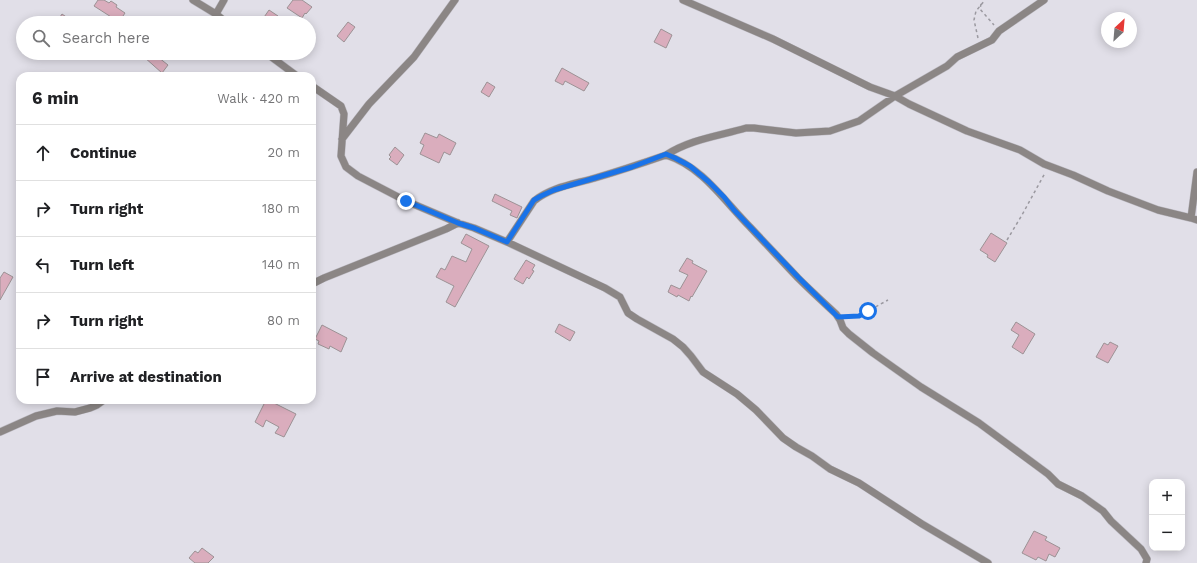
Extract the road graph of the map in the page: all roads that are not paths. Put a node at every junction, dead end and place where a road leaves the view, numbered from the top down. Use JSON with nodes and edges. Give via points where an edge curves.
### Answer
{"nodes":[{"id":1,"x":193,"y":0,"type":"edge"},
{"id":2,"x":224,"y":0,"type":"edge"},
{"id":3,"x":455,"y":0,"type":"edge"},
{"id":4,"x":683,"y":0,"type":"edge"},
{"id":5,"x":1044,"y":0,"type":"edge"},
{"id":6,"x":216,"y":14,"type":"junction"},
{"id":7,"x":218,"y":16,"type":"edge"},
{"id":8,"x":275,"y":60,"type":"edge"},
{"id":9,"x":292,"y":72,"type":"edge"},
{"id":10,"x":316,"y":89,"type":"edge"},
{"id":11,"x":895,"y":96,"type":"junction"},
{"id":12,"x":342,"y":139,"type":"junction"},
{"id":13,"x":666,"y":154,"type":"junction"},
{"id":14,"x":1197,"y":172,"type":"edge"},
{"id":15,"x":1194,"y":219,"type":"edge"},
{"id":16,"x":458,"y":223,"type":"junction"},
{"id":17,"x":507,"y":242,"type":"junction"},
{"id":18,"x":316,"y":282,"type":"edge"},
{"id":19,"x":98,"y":404,"type":"edge"},
{"id":20,"x":0,"y":432,"type":"edge"},
{"id":21,"x":988,"y":563,"type":"edge"},
{"id":22,"x":1146,"y":563,"type":"edge"}],
"edges":[{"from":1,"to":6,"type":"street"},
{"from":2,"to":6,"type":"street"},
{"from":3,"to":12,"type":"street","via":[[414,57],[369,104]]},
{"from":4,"to":11,"type":"street","via":[[773,39],[870,87]]},
{"from":5,"to":11,"type":"street","via":[[999,31],[992,40],[957,57],[947,66]]},
{"from":6,"to":7,"type":"street"},
{"from":8,"to":9,"type":"street"},
{"from":10,"to":12,"type":"street","via":[[340,106],[344,114]]},
{"from":11,"to":13,"type":"street","via":[[859,121],[830,131],[796,133],[746,128],[697,141]]},
{"from":11,"to":15,"type":"street","via":[[967,131],[1020,150],[1108,191],[1158,210]]},
{"from":12,"to":16,"type":"street","via":[[341,156],[346,167],[358,176],[406,201]]},
{"from":13,"to":17,"type":"street","via":[[541,196],[534,200]]},
{"from":13,"to":22,"type":"street","via":[[690,166],[709,182],[838,317],[843,328],[850,334],[921,387],[979,423],[1058,484],[1082,496],[1103,511],[1141,549],[1147,558]]},
{"from":14,"to":15,"type":"street"},
{"from":16,"to":17,"type":"street"},
{"from":16,"to":18,"type":"street"},
{"from":17,"to":21,"type":"street","via":[[620,297],[628,313],[678,343],[703,372],[737,394],[783,438]]},
{"from":19,"to":20,"type":"street","via":[[75,412],[57,411],[36,416]]}]}
